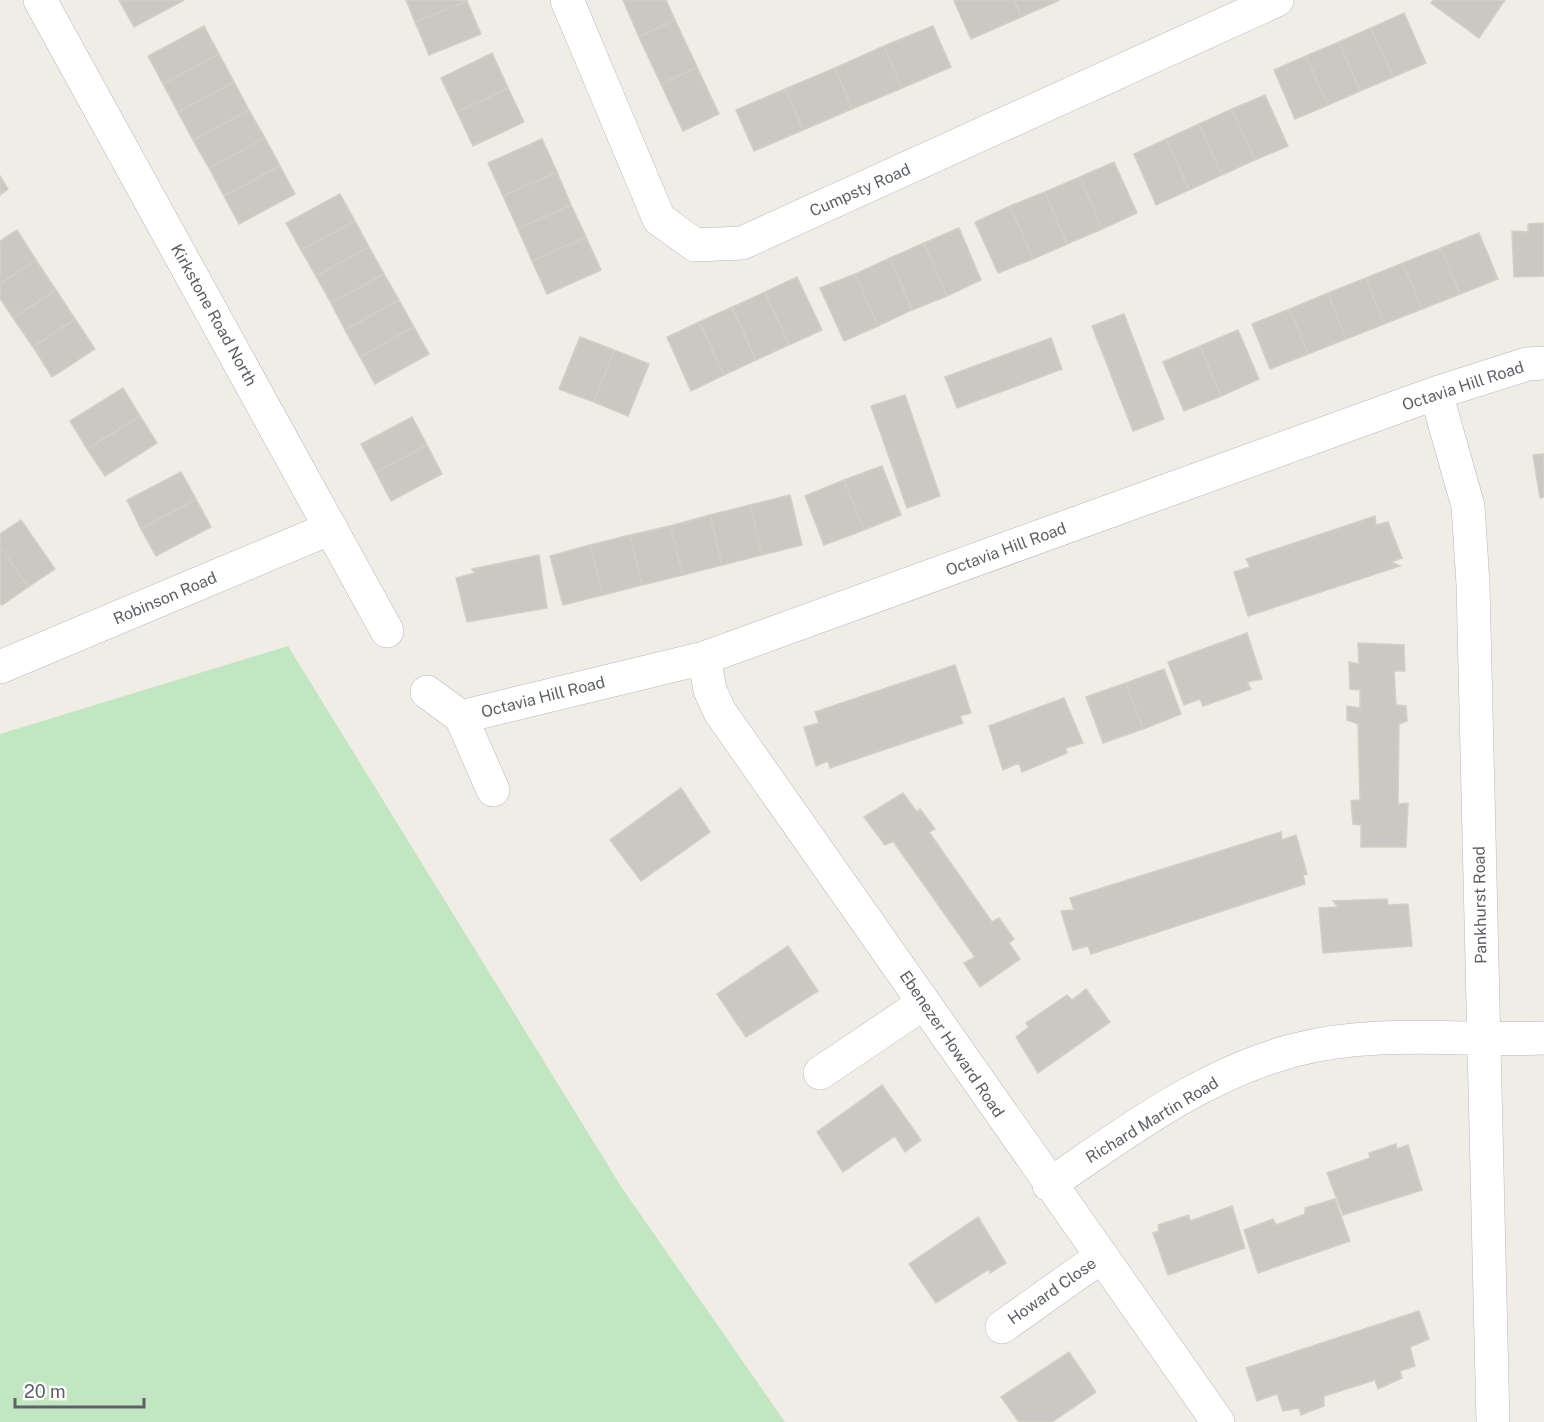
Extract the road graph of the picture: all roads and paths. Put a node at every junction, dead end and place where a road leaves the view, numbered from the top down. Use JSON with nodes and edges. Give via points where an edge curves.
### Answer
{"nodes":[{"id":1,"x":40,"y":0,"type":"edge"},
{"id":2,"x":567,"y":0,"type":"edge"},
{"id":3,"x":1277,"y":0,"type":"edge"},
{"id":4,"x":1544,"y":363,"type":"edge"},
{"id":5,"x":1436,"y":393,"type":"junction"},
{"id":6,"x":331,"y":528,"type":"junction"},
{"id":7,"x":387,"y":631,"type":"dead end"},
{"id":8,"x":704,"y":658,"type":"junction"},
{"id":9,"x":0,"y":667,"type":"edge"},
{"id":10,"x":427,"y":692,"type":"dead end"},
{"id":11,"x":462,"y":717,"type":"junction"},
{"id":12,"x":493,"y":790,"type":"dead end"},
{"id":13,"x":924,"y":1003,"type":"junction"},
{"id":14,"x":1544,"y":1038,"type":"edge"},
{"id":15,"x":1483,"y":1040,"type":"junction"},
{"id":16,"x":820,"y":1073,"type":"dead end"},
{"id":17,"x":1049,"y":1185,"type":"junction"},
{"id":18,"x":1102,"y":1256,"type":"junction"},
{"id":19,"x":1002,"y":1327,"type":"dead end"},
{"id":20,"x":1218,"y":1422,"type":"edge"},
{"id":21,"x":1492,"y":1422,"type":"edge"}],
"edges":[{"from":1,"to":6,"type":"street","name":"Kirkstone Road North"},
{"from":2,"to":3,"type":"street","name":"Cumpsty Road","via":[[659,219],[695,245],[742,243]]},
{"from":4,"to":5,"type":"street","name":"Octavia Hill Road","via":[[1527,364]]},
{"from":5,"to":8,"type":"street","name":"Octavia Hill Road"},
{"from":5,"to":15,"type":"street","name":"Pankhurst Road","via":[[1468,506]]},
{"from":6,"to":7,"type":"street","name":"Kirkstone Road North"},
{"from":6,"to":9,"type":"street","name":"Robinson Road"},
{"from":8,"to":11,"type":"street","name":"Octavia Hill Road"},
{"from":8,"to":13,"type":"street","name":"Ebenezer Howard Road","via":[[710,690],[720,712]]},
{"from":10,"to":11,"type":"street"},
{"from":11,"to":12,"type":"street"},
{"from":13,"to":16,"type":"street"},
{"from":13,"to":17,"type":"street","name":"Ebenezer Howard Road"},
{"from":14,"to":15,"type":"street","name":"Richard Martin Road"},
{"from":15,"to":17,"type":"street","name":"Richard Martin Road","via":[[1408,1037],[1346,1042],[1296,1050],[1248,1065],[1166,1107]]},
{"from":15,"to":21,"type":"street","name":"Pankhurst Road"},
{"from":17,"to":18,"type":"street","name":"Ebenezer Howard Road"},
{"from":18,"to":19,"type":"street","name":"Howard Close"},
{"from":18,"to":20,"type":"street","name":"Ebenezer Howard Road"}]}
